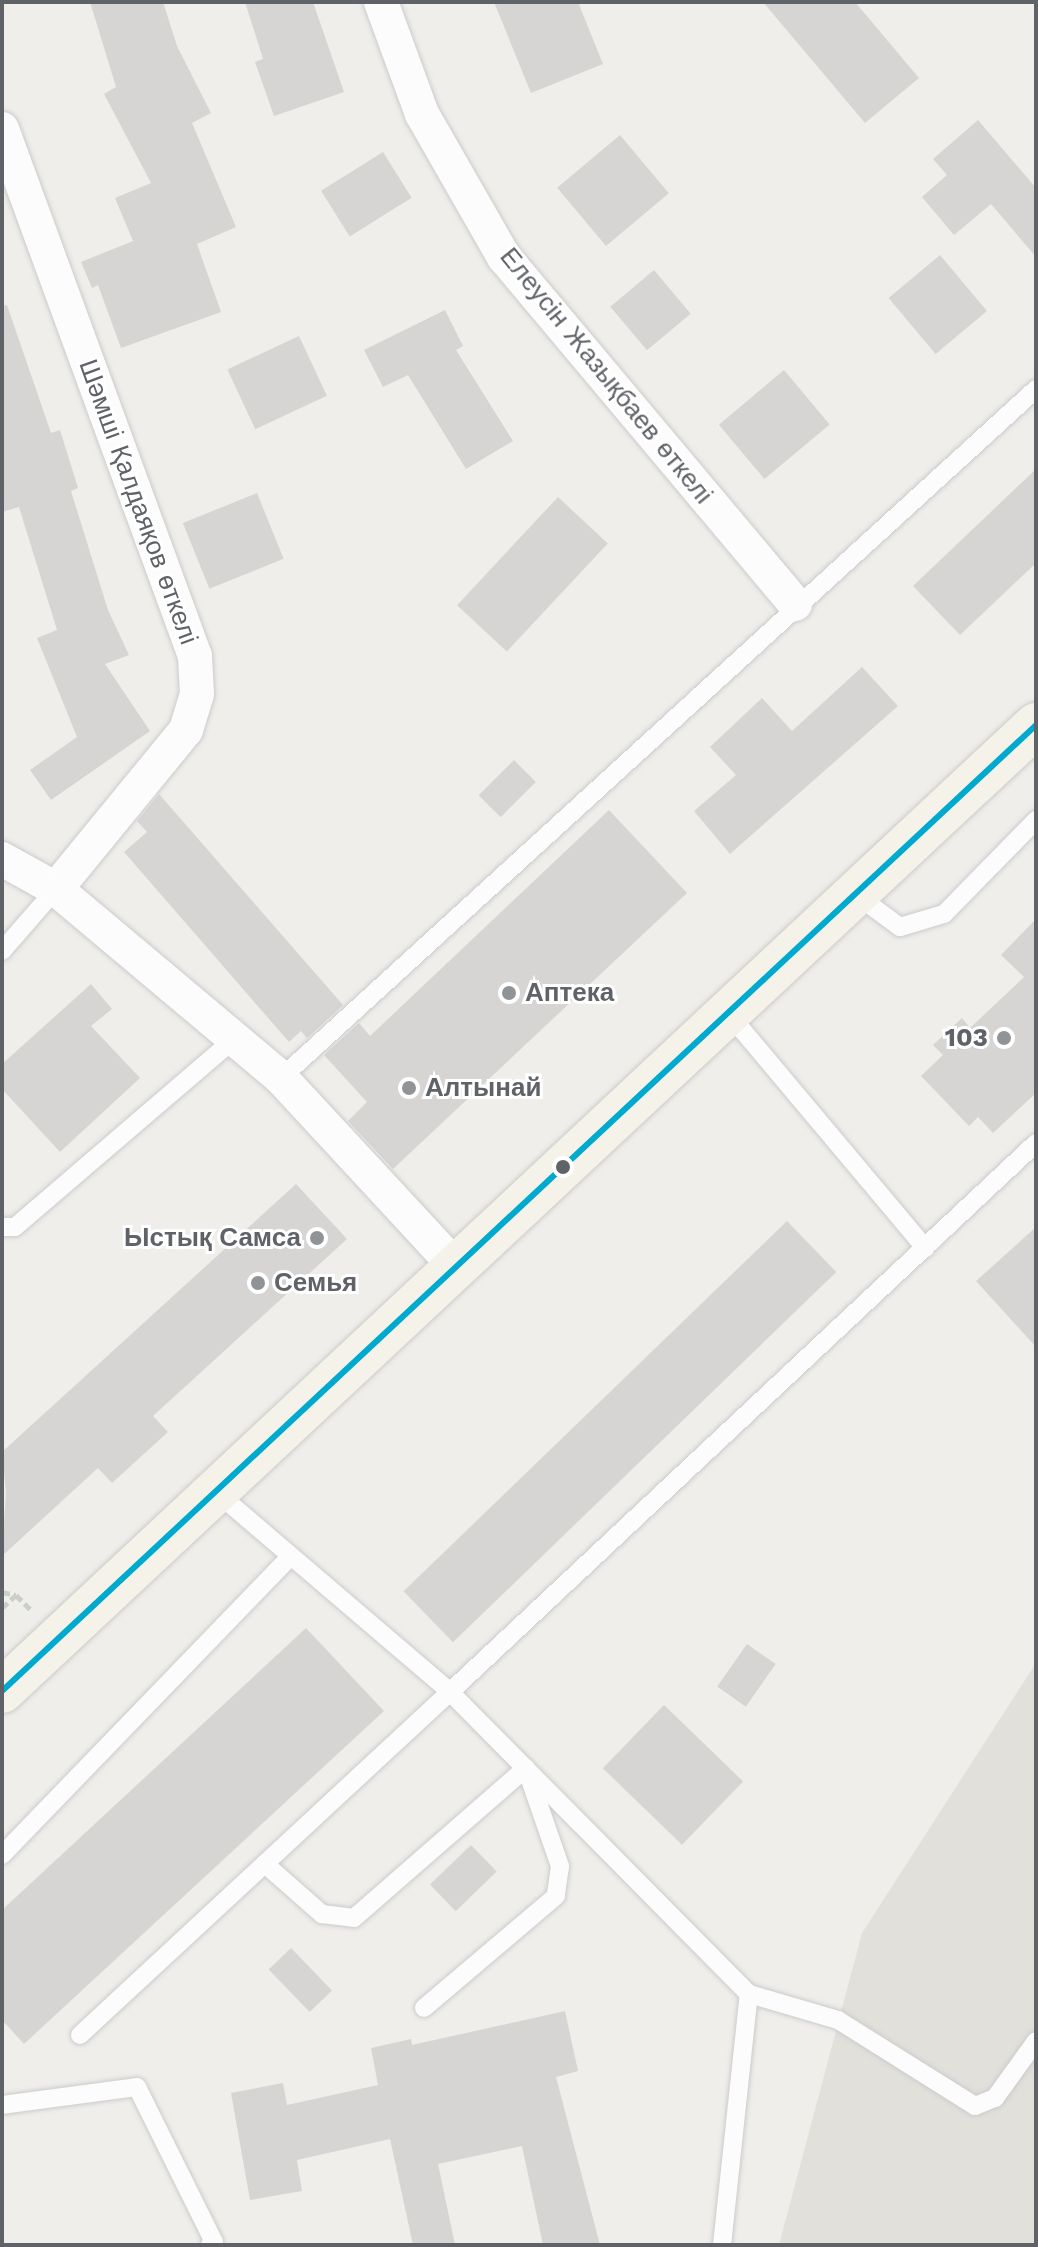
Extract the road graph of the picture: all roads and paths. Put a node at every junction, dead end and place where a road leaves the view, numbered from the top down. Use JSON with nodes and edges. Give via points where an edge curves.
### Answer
{"nodes":[{"id":1,"x":381,"y":2,"type":"edge"},
{"id":2,"x":2,"y":129,"type":"edge"},
{"id":3,"x":1036,"y":389,"type":"edge"},
{"id":4,"x":795,"y":604,"type":"junction"},
{"id":5,"x":1036,"y":725,"type":"edge"},
{"id":6,"x":1036,"y":820,"type":"edge"},
{"id":7,"x":2,"y":859,"type":"edge"},
{"id":8,"x":56,"y":889,"type":"junction"},
{"id":9,"x":854,"y":893,"type":"junction"},
{"id":10,"x":2,"y":951,"type":"edge"},
{"id":11,"x":728,"y":1013,"type":"junction"},
{"id":12,"x":234,"y":1039,"type":"junction"},
{"id":13,"x":281,"y":1078,"type":"junction"},
{"id":14,"x":1036,"y":1143,"type":"edge"},
{"id":15,"x":2,"y":1227,"type":"edge"},
{"id":16,"x":925,"y":1248,"type":"junction"},
{"id":17,"x":455,"y":1266,"type":"junction"},
{"id":18,"x":215,"y":1491,"type":"junction"},
{"id":19,"x":288,"y":1559,"type":"junction"},
{"id":20,"x":16,"y":1595,"type":"dead end"},
{"id":21,"x":2,"y":1608,"type":"edge"},
{"id":22,"x":2,"y":1691,"type":"edge"},
{"id":23,"x":450,"y":1692,"type":"junction"},
{"id":24,"x":526,"y":1768,"type":"junction"},
{"id":25,"x":2,"y":1855,"type":"edge"},
{"id":26,"x":265,"y":1864,"type":"junction"},
{"id":27,"x":749,"y":1994,"type":"junction"},
{"id":28,"x":424,"y":2008,"type":"dead end"},
{"id":29,"x":80,"y":2035,"type":"dead end"},
{"id":30,"x":1036,"y":2041,"type":"edge"},
{"id":31,"x":2,"y":2105,"type":"edge"},
{"id":32,"x":210,"y":2245,"type":"edge"},
{"id":33,"x":722,"y":2245,"type":"edge"}],
"edges":[{"from":1,"to":4,"type":"street","name":"Елеусін Жазықбаев өткелі","via":[[422,114],[504,257]]},
{"from":2,"to":8,"type":"street","name":"Шәмші Қалдаяқов өткелі","via":[[195,656],[197,694],[186,730]]},
{"from":3,"to":4,"type":"lane"},
{"from":4,"to":13,"type":"lane"},
{"from":5,"to":9,"type":"main road"},
{"from":6,"to":9,"type":"lane","via":[[944,914],[900,927]]},
{"from":7,"to":8,"type":"street"},
{"from":8,"to":10,"type":"lane"},
{"from":8,"to":12,"type":"street"},
{"from":9,"to":11,"type":"main road"},
{"from":11,"to":16,"type":"lane"},
{"from":11,"to":17,"type":"main road"},
{"from":12,"to":13,"type":"street"},
{"from":12,"to":15,"type":"lane","via":[[15,1227]]},
{"from":13,"to":17,"type":"street"},
{"from":14,"to":16,"type":"lane"},
{"from":16,"to":23,"type":"lane"},
{"from":17,"to":18,"type":"main road"},
{"from":18,"to":19,"type":"lane"},
{"from":18,"to":22,"type":"main road"},
{"from":19,"to":23,"type":"lane"},
{"from":19,"to":25,"type":"lane"},
{"from":20,"to":21,"type":"path"},
{"from":23,"to":24,"type":"lane"},
{"from":23,"to":26,"type":"lane"},
{"from":24,"to":26,"type":"lane","via":[[354,1918],[322,1914]]},
{"from":24,"to":27,"type":"lane"},
{"from":24,"to":28,"type":"lane","via":[[560,1866],[556,1896]]},
{"from":26,"to":29,"type":"lane"},
{"from":27,"to":30,"type":"lane","via":[[838,2020],[975,2106],[995,2098]]},
{"from":27,"to":33,"type":"lane"},
{"from":31,"to":32,"type":"lane","via":[[137,2087],[214,2242]]}]}
